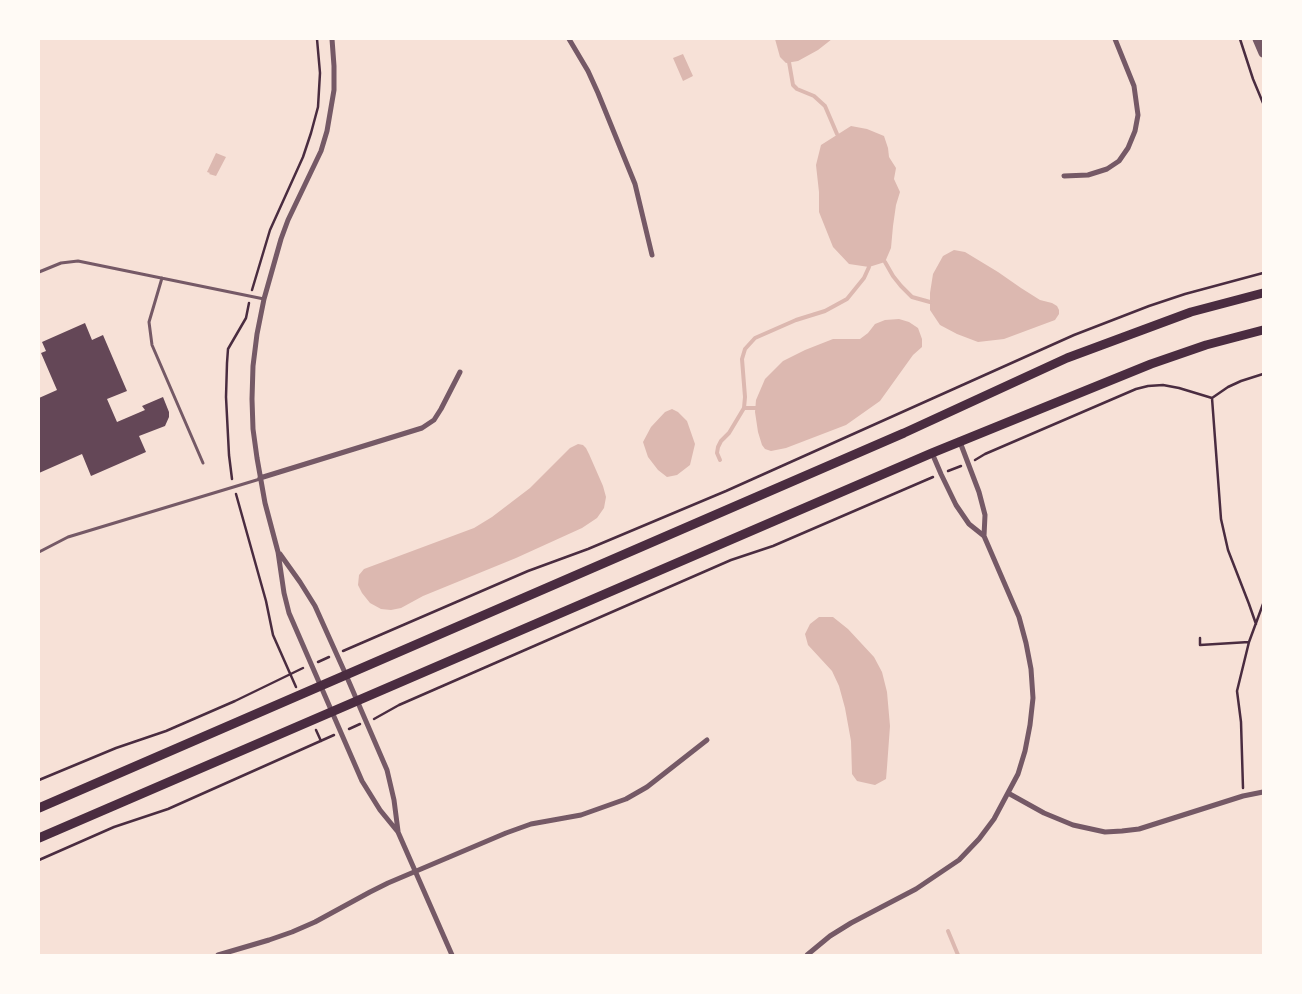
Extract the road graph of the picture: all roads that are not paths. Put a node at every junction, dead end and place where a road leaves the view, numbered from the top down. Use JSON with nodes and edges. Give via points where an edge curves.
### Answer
{"nodes":[{"id":1,"x":332,"y":39,"type":"edge"},
{"id":2,"x":569,"y":39,"type":"edge"},
{"id":3,"x":1115,"y":39,"type":"edge"},
{"id":4,"x":1257,"y":39,"type":"edge"},
{"id":5,"x":1263,"y":53,"type":"edge"},
{"id":6,"x":1064,"y":176,"type":"dead end"},
{"id":7,"x":652,"y":255,"type":"dead end"},
{"id":8,"x":39,"y":272,"type":"edge"},
{"id":9,"x":162,"y":278,"type":"junction"},
{"id":10,"x":1263,"y":293,"type":"edge"},
{"id":11,"x":264,"y":299,"type":"junction"},
{"id":12,"x":1263,"y":330,"type":"edge"},
{"id":13,"x":460,"y":372,"type":"dead end"},
{"id":14,"x":960,"y":442,"type":"junction"},
{"id":15,"x":932,"y":453,"type":"junction"},
{"id":16,"x":203,"y":463,"type":"dead end"},
{"id":17,"x":260,"y":478,"type":"junction"},
{"id":18,"x":984,"y":536,"type":"junction"},
{"id":19,"x":39,"y":552,"type":"edge"},
{"id":20,"x":278,"y":552,"type":"junction"},
{"id":21,"x":346,"y":675,"type":"junction"},
{"id":22,"x":320,"y":686,"type":"junction"},
{"id":23,"x":356,"y":701,"type":"junction"},
{"id":24,"x":331,"y":712,"type":"junction"},
{"id":25,"x":707,"y":740,"type":"dead end"},
{"id":26,"x":1263,"y":792,"type":"edge"},
{"id":27,"x":1008,"y":793,"type":"junction"},
{"id":28,"x":39,"y":808,"type":"edge"},
{"id":29,"x":398,"y":832,"type":"junction"},
{"id":30,"x":39,"y":838,"type":"edge"},
{"id":31,"x":416,"y":871,"type":"junction"},
{"id":32,"x":218,"y":955,"type":"edge"},
{"id":33,"x":452,"y":955,"type":"edge"},
{"id":34,"x":807,"y":955,"type":"edge"}],
"edges":[{"from":1,"to":11,"type":"street","via":[[334,90],[327,131],[321,151],[288,220]]},
{"from":2,"to":7,"type":"street","via":[[598,92],[636,184]]},
{"from":3,"to":6,"type":"street","via":[[1134,86],[1138,115],[1135,131],[1119,161],[1107,169]]},
{"from":4,"to":5,"type":"street"},
{"from":8,"to":9,"type":"lane","via":[[61,262],[78,261]]},
{"from":9,"to":11,"type":"lane"},
{"from":9,"to":16,"type":"lane","via":[[149,322],[152,345]]},
{"from":10,"to":21,"type":"main road","via":[[1192,312],[1068,358],[904,433]]},
{"from":11,"to":17,"type":"street","via":[[252,391]]},
{"from":12,"to":14,"type":"main road","via":[[1151,364]]},
{"from":13,"to":17,"type":"street","via":[[434,420],[422,428]]},
{"from":14,"to":15,"type":"main road"},
{"from":14,"to":18,"type":"street","via":[[985,515]]},
{"from":15,"to":18,"type":"street","via":[[956,505],[969,524]]},
{"from":15,"to":23,"type":"main road"},
{"from":17,"to":19,"type":"lane","via":[[68,537]]},
{"from":17,"to":20,"type":"street"},
{"from":18,"to":27,"type":"street","via":[[1018,617],[1031,669],[1033,698],[1030,725],[1018,774]]},
{"from":20,"to":21,"type":"street","via":[[315,606]]},
{"from":20,"to":22,"type":"street","via":[[289,613]]},
{"from":21,"to":22,"type":"main road"},
{"from":21,"to":23,"type":"street"},
{"from":22,"to":24,"type":"street"},
{"from":22,"to":28,"type":"main road"},
{"from":23,"to":24,"type":"main road"},
{"from":23,"to":29,"type":"street","via":[[387,770]]},
{"from":24,"to":29,"type":"street","via":[[362,781]]},
{"from":24,"to":30,"type":"main road"},
{"from":25,"to":31,"type":"street","via":[[647,788],[626,799],[581,815],[531,824]]},
{"from":26,"to":27,"type":"street","via":[[1139,829],[1105,832],[1073,825]]},
{"from":27,"to":34,"type":"street","via":[[994,819],[959,860],[916,889],[830,936]]},
{"from":29,"to":31,"type":"street"},
{"from":31,"to":32,"type":"street","via":[[300,928]]},
{"from":31,"to":33,"type":"street"}]}
